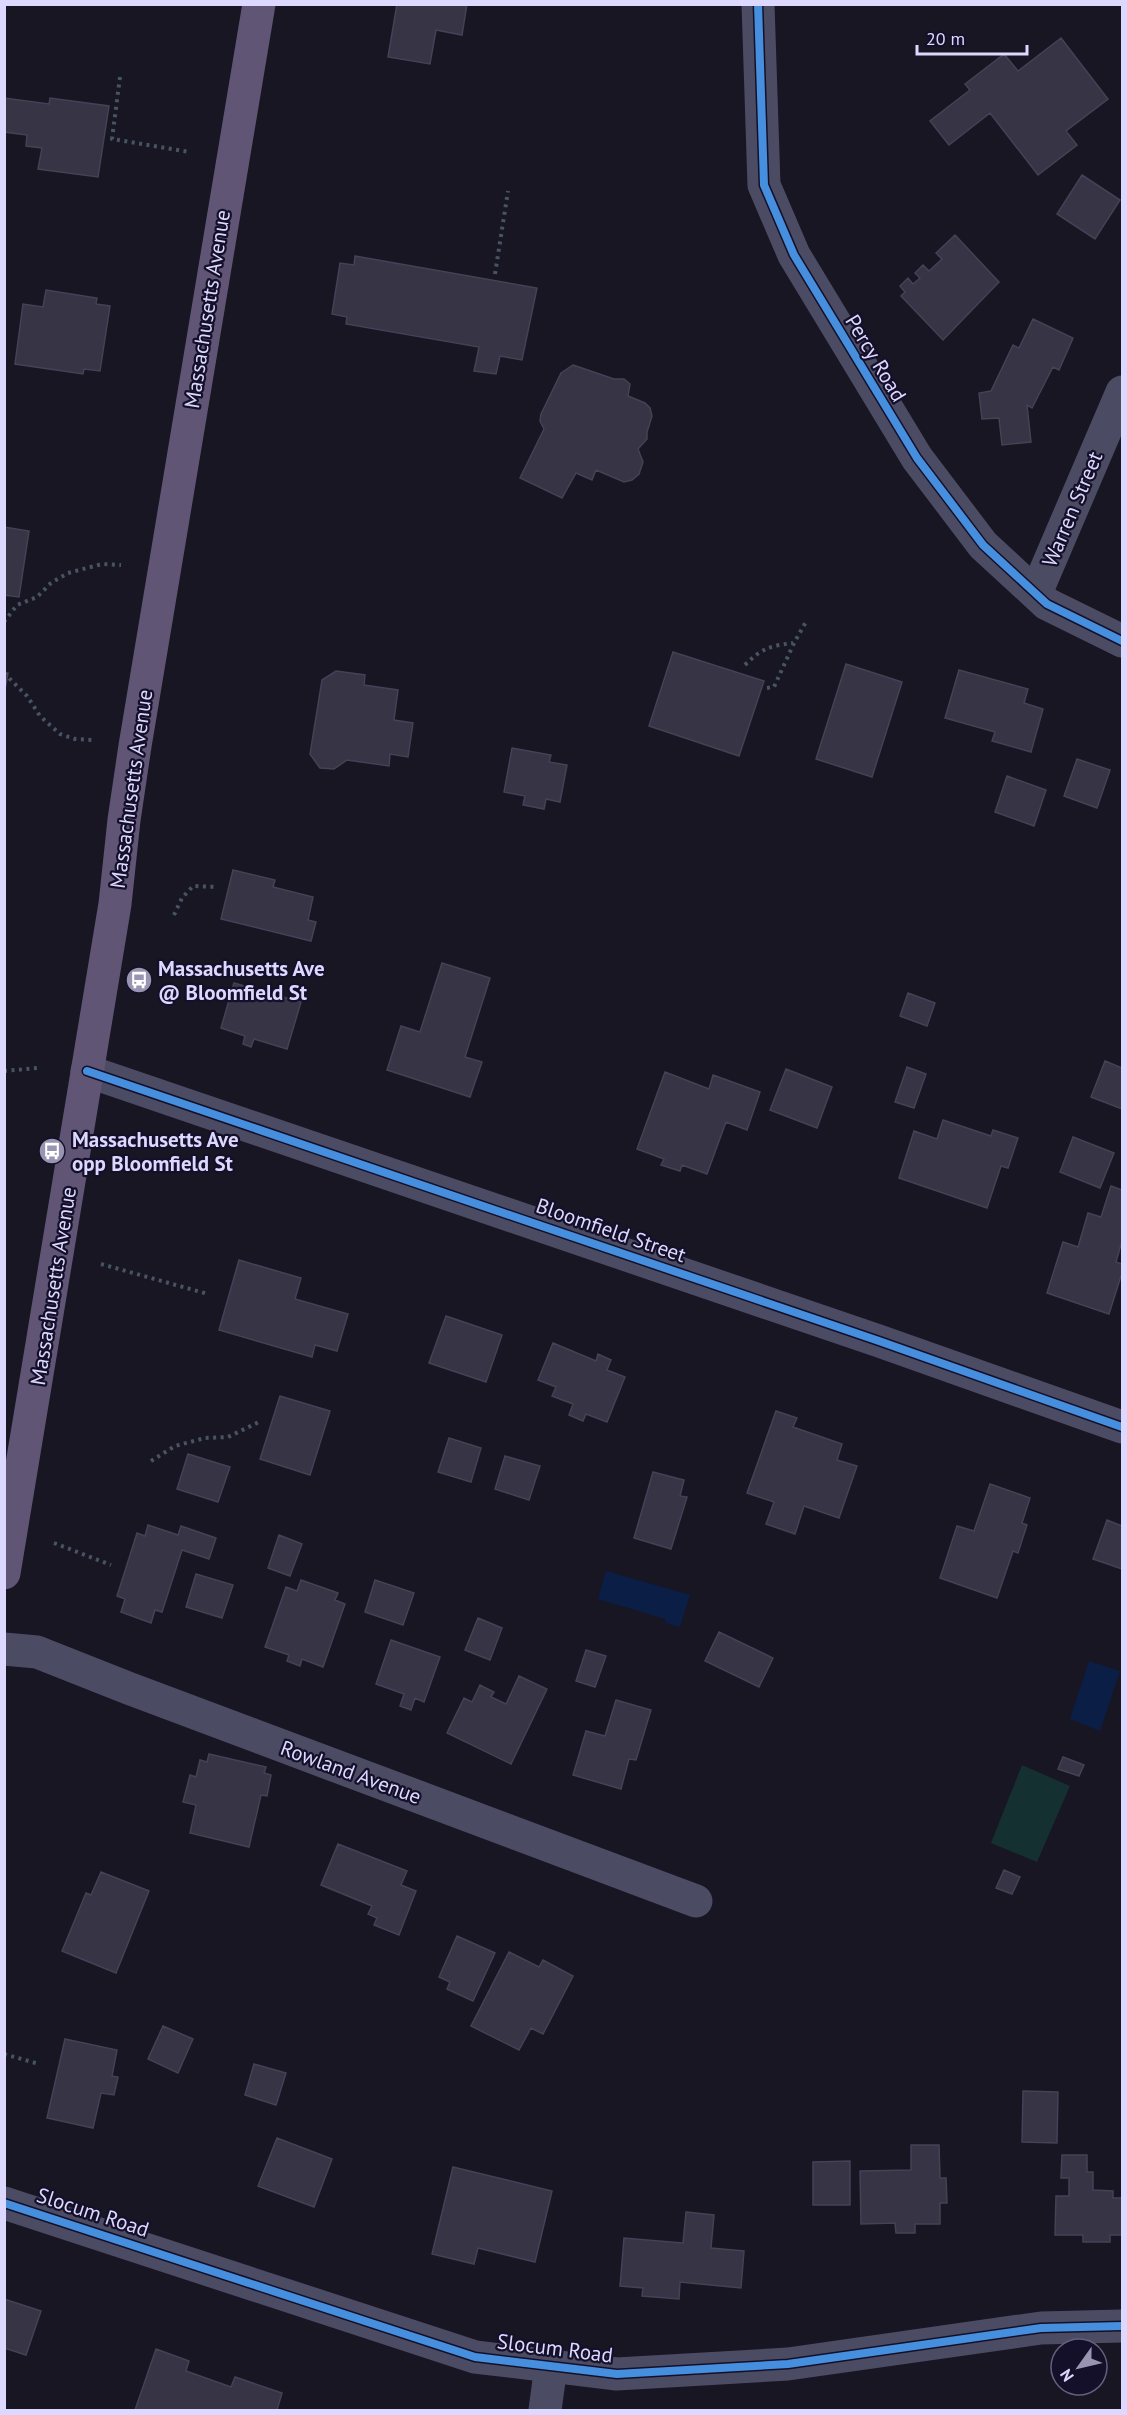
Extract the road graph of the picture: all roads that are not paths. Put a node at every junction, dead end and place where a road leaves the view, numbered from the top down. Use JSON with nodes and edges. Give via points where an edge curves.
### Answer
{"nodes":[{"id":1,"x":260,"y":4,"type":"edge"},
{"id":2,"x":758,"y":4,"type":"edge"},
{"id":3,"x":1122,"y":392,"type":"edge"},
{"id":4,"x":1113,"y":436,"type":"edge"},
{"id":5,"x":1036,"y":593,"type":"junction"},
{"id":6,"x":1122,"y":641,"type":"edge"},
{"id":7,"x":87,"y":1071,"type":"junction"},
{"id":8,"x":1122,"y":1427,"type":"edge"},
{"id":9,"x":4,"y":1573,"type":"edge"},
{"id":10,"x":4,"y":1650,"type":"edge"},
{"id":11,"x":696,"y":1900,"type":"dead end"},
{"id":12,"x":4,"y":2203,"type":"edge"},
{"id":13,"x":1122,"y":2326,"type":"edge"},
{"id":14,"x":551,"y":2366,"type":"junction"},
{"id":15,"x":545,"y":2410,"type":"edge"}],
"edges":[{"from":1,"to":7,"type":"main road","name":"Massachusetts Avenue","via":[[135,746],[115,904]]},
{"from":2,"to":5,"type":"street","name":"Percy Road","via":[[764,185],[794,255],[917,458],[983,545]]},
{"from":3,"to":4,"type":"street","name":"Warren Street"},
{"from":4,"to":5,"type":"street","name":"Warren Street"},
{"from":5,"to":6,"type":"street","name":"Percy Road","via":[[1047,604]]},
{"from":7,"to":8,"type":"street","name":"Bloomfield Street"},
{"from":7,"to":9,"type":"main road","name":"Massachusetts Avenue"},
{"from":10,"to":11,"type":"street","name":"Rowland Avenue","via":[[37,1652]]},
{"from":12,"to":14,"type":"street","name":"Slocum Road","via":[[475,2357]]},
{"from":13,"to":14,"type":"street","name":"Slocum Road","via":[[1041,2328],[788,2364],[618,2374]]},
{"from":14,"to":15,"type":"street"}]}
